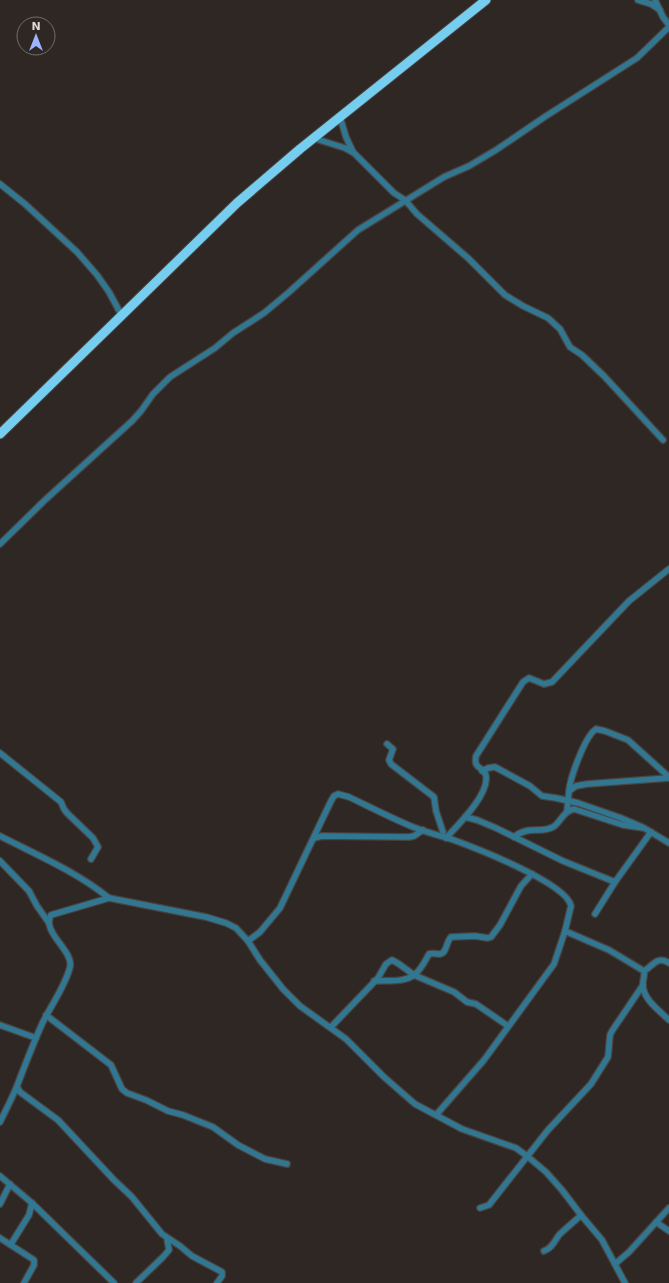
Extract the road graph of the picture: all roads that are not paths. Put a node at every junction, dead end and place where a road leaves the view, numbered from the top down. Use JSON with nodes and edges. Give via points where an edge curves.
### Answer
{"nodes":[{"id":1,"x":486,"y":0,"type":"edge"},
{"id":2,"x":638,"y":0,"type":"edge"},
{"id":3,"x":655,"y":0,"type":"edge"},
{"id":4,"x":660,"y":10,"type":"junction"},
{"id":5,"x":669,"y":26,"type":"edge"},
{"id":6,"x":340,"y":117,"type":"junction"},
{"id":7,"x":313,"y":138,"type":"junction"},
{"id":8,"x":354,"y":153,"type":"junction"},
{"id":9,"x":0,"y":184,"type":"edge"},
{"id":10,"x":405,"y":200,"type":"junction"},
{"id":11,"x":122,"y":316,"type":"junction"},
{"id":12,"x":0,"y":434,"type":"edge"},
{"id":13,"x":663,"y":440,"type":"dead end"},
{"id":14,"x":0,"y":544,"type":"edge"},
{"id":15,"x":669,"y":569,"type":"edge"},
{"id":16,"x":387,"y":744,"type":"dead end"},
{"id":17,"x":0,"y":753,"type":"edge"},
{"id":18,"x":482,"y":771,"type":"junction"},
{"id":19,"x":669,"y":777,"type":"edge"},
{"id":20,"x":569,"y":791,"type":"junction"},
{"id":21,"x":568,"y":801,"type":"junction"},
{"id":22,"x":567,"y":812,"type":"junction"},
{"id":23,"x":465,"y":818,"type":"junction"},
{"id":24,"x":457,"y":827,"type":"junction"},
{"id":25,"x":642,"y":827,"type":"junction"},
{"id":26,"x":423,"y":830,"type":"junction"},
{"id":27,"x":443,"y":832,"type":"junction"},
{"id":28,"x":652,"y":832,"type":"junction"},
{"id":29,"x":436,"y":835,"type":"junction"},
{"id":30,"x":0,"y":836,"type":"edge"},
{"id":31,"x":514,"y":837,"type":"junction"},
{"id":32,"x":314,"y":838,"type":"junction"},
{"id":33,"x":446,"y":838,"type":"junction"},
{"id":34,"x":669,"y":843,"type":"edge"},
{"id":35,"x":91,"y":859,"type":"dead end"},
{"id":36,"x":0,"y":861,"type":"edge"},
{"id":37,"x":532,"y":874,"type":"junction"},
{"id":38,"x":615,"y":882,"type":"junction"},
{"id":39,"x":109,"y":898,"type":"junction"},
{"id":40,"x":595,"y":914,"type":"dead end"},
{"id":41,"x":50,"y":924,"type":"junction"},
{"id":42,"x":565,"y":931,"type":"junction"},
{"id":43,"x":248,"y":941,"type":"junction"},
{"id":44,"x":669,"y":963,"type":"edge"},
{"id":45,"x":644,"y":971,"type":"junction"},
{"id":46,"x":414,"y":975,"type":"junction"},
{"id":47,"x":374,"y":981,"type":"junction"},
{"id":48,"x":643,"y":985,"type":"junction"},
{"id":49,"x":46,"y":1015,"type":"junction"},
{"id":50,"x":669,"y":1020,"type":"edge"},
{"id":51,"x":0,"y":1025,"type":"edge"},
{"id":52,"x":508,"y":1026,"type":"junction"},
{"id":53,"x":331,"y":1027,"type":"junction"},
{"id":54,"x":36,"y":1038,"type":"junction"},
{"id":55,"x":17,"y":1087,"type":"junction"},
{"id":56,"x":436,"y":1116,"type":"junction"},
{"id":57,"x":0,"y":1122,"type":"edge"},
{"id":58,"x":527,"y":1156,"type":"junction"},
{"id":59,"x":287,"y":1164,"type":"dead end"},
{"id":60,"x":0,"y":1176,"type":"edge"},
{"id":61,"x":10,"y":1184,"type":"junction"},
{"id":62,"x":32,"y":1203,"type":"junction"},
{"id":63,"x":0,"y":1204,"type":"edge"},
{"id":64,"x":480,"y":1208,"type":"dead end"},
{"id":65,"x":669,"y":1208,"type":"edge"},
{"id":66,"x":580,"y":1215,"type":"junction"},
{"id":67,"x":659,"y":1223,"type":"junction"},
{"id":68,"x":669,"y":1227,"type":"edge"},
{"id":69,"x":669,"y":1231,"type":"edge"},
{"id":70,"x":0,"y":1238,"type":"edge"},
{"id":71,"x":167,"y":1238,"type":"junction"},
{"id":72,"x":11,"y":1244,"type":"junction"},
{"id":73,"x":544,"y":1251,"type":"dead end"},
{"id":74,"x":615,"y":1264,"type":"junction"},
{"id":75,"x":24,"y":1283,"type":"edge"},
{"id":76,"x":114,"y":1283,"type":"edge"},
{"id":77,"x":136,"y":1283,"type":"edge"},
{"id":78,"x":218,"y":1283,"type":"edge"},
{"id":79,"x":625,"y":1283,"type":"edge"}],
"edges":[{"from":1,"to":6,"type":"highway"},
{"from":2,"to":4,"type":"street"},
{"from":3,"to":4,"type":"street"},
{"from":4,"to":5,"type":"street"},
{"from":5,"to":10,"type":"street","via":[[637,58],[496,150]]},
{"from":6,"to":7,"type":"highway"},
{"from":6,"to":8,"type":"street"},
{"from":7,"to":8,"type":"street"},
{"from":7,"to":11,"type":"highway","via":[[216,222]]},
{"from":8,"to":10,"type":"street","via":[[394,193]]},
{"from":9,"to":11,"type":"street","via":[[77,252],[97,274]]},
{"from":10,"to":13,"type":"street","via":[[505,295],[554,322],[570,347],[604,376]]},
{"from":10,"to":14,"type":"street","via":[[358,230],[264,313],[170,377],[132,421]]},
{"from":11,"to":12,"type":"highway"},
{"from":15,"to":18,"type":"street","via":[[629,601],[552,682],[544,684],[529,678],[523,682],[476,756],[475,764]]},
{"from":16,"to":27,"type":"street","via":[[393,749],[389,760],[391,764],[436,800],[436,811]]},
{"from":17,"to":35,"type":"street","via":[[61,802],[67,813],[93,838],[98,847]]},
{"from":18,"to":21,"type":"street","via":[[495,767],[530,786],[542,796]]},
{"from":18,"to":23,"type":"street","via":[[486,777],[482,793]]},
{"from":19,"to":20,"type":"street","via":[[588,784],[576,786]]},
{"from":19,"to":20,"type":"street","via":[[628,740],[596,730],[589,735],[581,753],[571,777]]},
{"from":20,"to":21,"type":"street"},
{"from":21,"to":22,"type":"street"},
{"from":21,"to":25,"type":"street"},
{"from":22,"to":25,"type":"street","via":[[574,809],[623,825]]},
{"from":22,"to":31,"type":"street","via":[[554,826],[527,830]]},
{"from":23,"to":24,"type":"street"},
{"from":23,"to":31,"type":"street","via":[[477,820]]},
{"from":24,"to":27,"type":"street"},
{"from":24,"to":33,"type":"street"},
{"from":25,"to":28,"type":"street"},
{"from":26,"to":29,"type":"street"},
{"from":26,"to":32,"type":"street","via":[[409,837]]},
{"from":26,"to":32,"type":"street","via":[[338,794],[334,796]]},
{"from":27,"to":29,"type":"street"},
{"from":28,"to":34,"type":"street"},
{"from":28,"to":38,"type":"street"},
{"from":29,"to":33,"type":"street"},
{"from":30,"to":39,"type":"street","via":[[100,890]]},
{"from":31,"to":38,"type":"street","via":[[563,862]]},
{"from":32,"to":43,"type":"street","via":[[280,908],[260,932]]},
{"from":33,"to":37,"type":"street"},
{"from":36,"to":41,"type":"street","via":[[30,891]]},
{"from":37,"to":42,"type":"street","via":[[571,902]]},
{"from":37,"to":46,"type":"street","via":[[521,886],[491,937],[451,937],[446,950],[441,954],[429,954]]},
{"from":38,"to":40,"type":"street"},
{"from":39,"to":41,"type":"street","via":[[51,915]]},
{"from":39,"to":43,"type":"street","via":[[226,923],[236,928]]},
{"from":41,"to":49,"type":"street","via":[[68,956],[70,966]]},
{"from":42,"to":45,"type":"street","via":[[609,950]]},
{"from":42,"to":52,"type":"street","via":[[554,964]]},
{"from":43,"to":53,"type":"street","via":[[283,989],[300,1006]]},
{"from":44,"to":45,"type":"street","via":[[656,961]]},
{"from":45,"to":48,"type":"street"},
{"from":46,"to":47,"type":"street","via":[[400,980]]},
{"from":46,"to":47,"type":"street","via":[[392,960]]},
{"from":46,"to":52,"type":"street","via":[[454,992],[466,1002],[476,1004]]},
{"from":47,"to":53,"type":"street"},
{"from":48,"to":50,"type":"street","via":[[650,1002]]},
{"from":48,"to":58,"type":"street","via":[[610,1035],[608,1058],[591,1084],[564,1111]]},
{"from":49,"to":54,"type":"street"},
{"from":49,"to":59,"type":"street","via":[[111,1065],[127,1093],[213,1127],[265,1159]]},
{"from":51,"to":54,"type":"street"},
{"from":52,"to":56,"type":"street","via":[[484,1060]]},
{"from":53,"to":56,"type":"street","via":[[415,1104]]},
{"from":54,"to":55,"type":"street"},
{"from":55,"to":57,"type":"street"},
{"from":55,"to":71,"type":"street","via":[[20,1092],[58,1120],[132,1197]]},
{"from":56,"to":58,"type":"street","via":[[507,1144]]},
{"from":58,"to":64,"type":"street","via":[[489,1205]]},
{"from":58,"to":66,"type":"street","via":[[555,1182]]},
{"from":60,"to":61,"type":"street"},
{"from":61,"to":62,"type":"street"},
{"from":61,"to":63,"type":"street"},
{"from":62,"to":72,"type":"street","via":[[29,1215]]},
{"from":62,"to":76,"type":"street"},
{"from":65,"to":67,"type":"street"},
{"from":66,"to":73,"type":"street","via":[[560,1234],[553,1246]]},
{"from":66,"to":74,"type":"street","via":[[602,1240]]},
{"from":67,"to":68,"type":"street"},
{"from":67,"to":69,"type":"street"},
{"from":67,"to":74,"type":"street"},
{"from":70,"to":72,"type":"street"},
{"from":71,"to":77,"type":"street","via":[[169,1250]]},
{"from":71,"to":78,"type":"street","via":[[192,1256],[222,1272]]},
{"from":72,"to":75,"type":"street","via":[[35,1262]]},
{"from":74,"to":79,"type":"street"}]}
